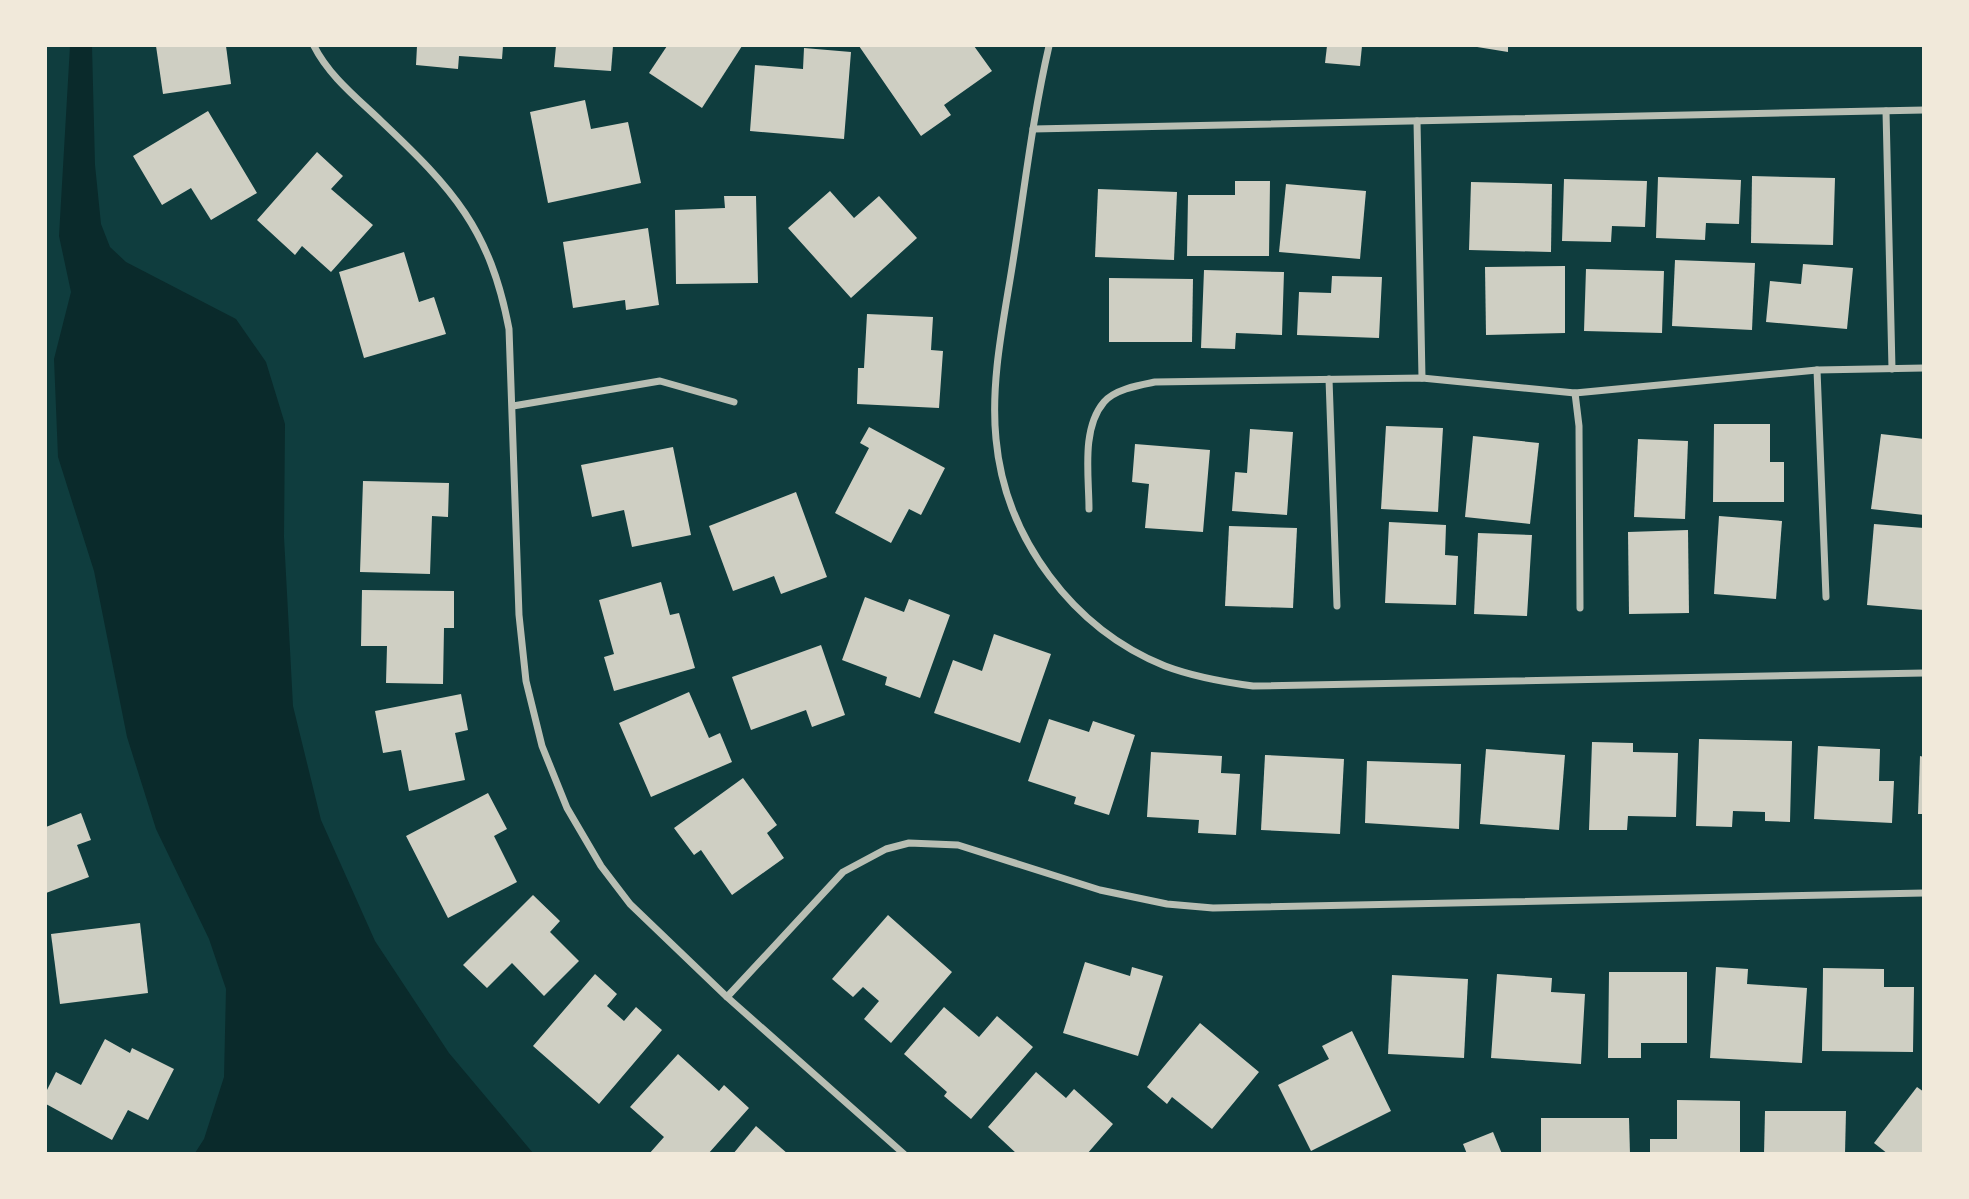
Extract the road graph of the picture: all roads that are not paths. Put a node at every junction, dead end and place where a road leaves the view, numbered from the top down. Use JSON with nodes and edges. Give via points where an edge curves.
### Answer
{"nodes":[{"id":1,"x":314,"y":46,"type":"edge"},
{"id":2,"x":1049,"y":46,"type":"edge"},
{"id":3,"x":1923,"y":110,"type":"edge"},
{"id":4,"x":1886,"y":111,"type":"junction"},
{"id":5,"x":1417,"y":121,"type":"junction"},
{"id":6,"x":1033,"y":129,"type":"junction"},
{"id":7,"x":1923,"y":368,"type":"edge"},
{"id":8,"x":1892,"y":369,"type":"junction"},
{"id":9,"x":1817,"y":370,"type":"junction"},
{"id":10,"x":1422,"y":378,"type":"junction"},
{"id":11,"x":1329,"y":379,"type":"junction"},
{"id":12,"x":1575,"y":393,"type":"junction"},
{"id":13,"x":734,"y":402,"type":"dead end"},
{"id":14,"x":513,"y":406,"type":"junction"},
{"id":15,"x":1089,"y":509,"type":"dead end"},
{"id":16,"x":1826,"y":597,"type":"dead end"},
{"id":17,"x":1337,"y":606,"type":"dead end"},
{"id":18,"x":1580,"y":608,"type":"dead end"},
{"id":19,"x":1923,"y":673,"type":"edge"},
{"id":20,"x":1923,"y":893,"type":"edge"},
{"id":21,"x":727,"y":996,"type":"junction"},
{"id":22,"x":904,"y":1153,"type":"edge"}],
"edges":[{"from":1,"to":14,"type":"street","via":[[344,86],[432,169],[461,204],[484,243],[500,285],[509,329]]},
{"from":2,"to":6,"type":"street"},
{"from":3,"to":4,"type":"street"},
{"from":4,"to":5,"type":"street"},
{"from":4,"to":8,"type":"street"},
{"from":5,"to":6,"type":"street"},
{"from":5,"to":10,"type":"street"},
{"from":6,"to":19,"type":"street","via":[[997,372],[996,440],[1004,484],[1031,547],[1056,585],[1088,618],[1124,645],[1165,666],[1208,680],[1253,687]]},
{"from":7,"to":8,"type":"street"},
{"from":8,"to":9,"type":"street"},
{"from":9,"to":12,"type":"street"},
{"from":9,"to":16,"type":"street"},
{"from":10,"to":11,"type":"street"},
{"from":10,"to":12,"type":"street"},
{"from":11,"to":15,"type":"street","via":[[1155,382],[1105,401],[1089,432]]},
{"from":11,"to":17,"type":"street"},
{"from":12,"to":18,"type":"street"},
{"from":13,"to":14,"type":"street","via":[[660,381]]},
{"from":14,"to":21,"type":"street","via":[[519,615],[526,681],[542,746],[567,808],[601,866],[631,904]]},
{"from":20,"to":21,"type":"street","via":[[1213,908],[1100,890],[958,845],[909,843],[886,849],[843,872]]},
{"from":21,"to":22,"type":"street"}]}
